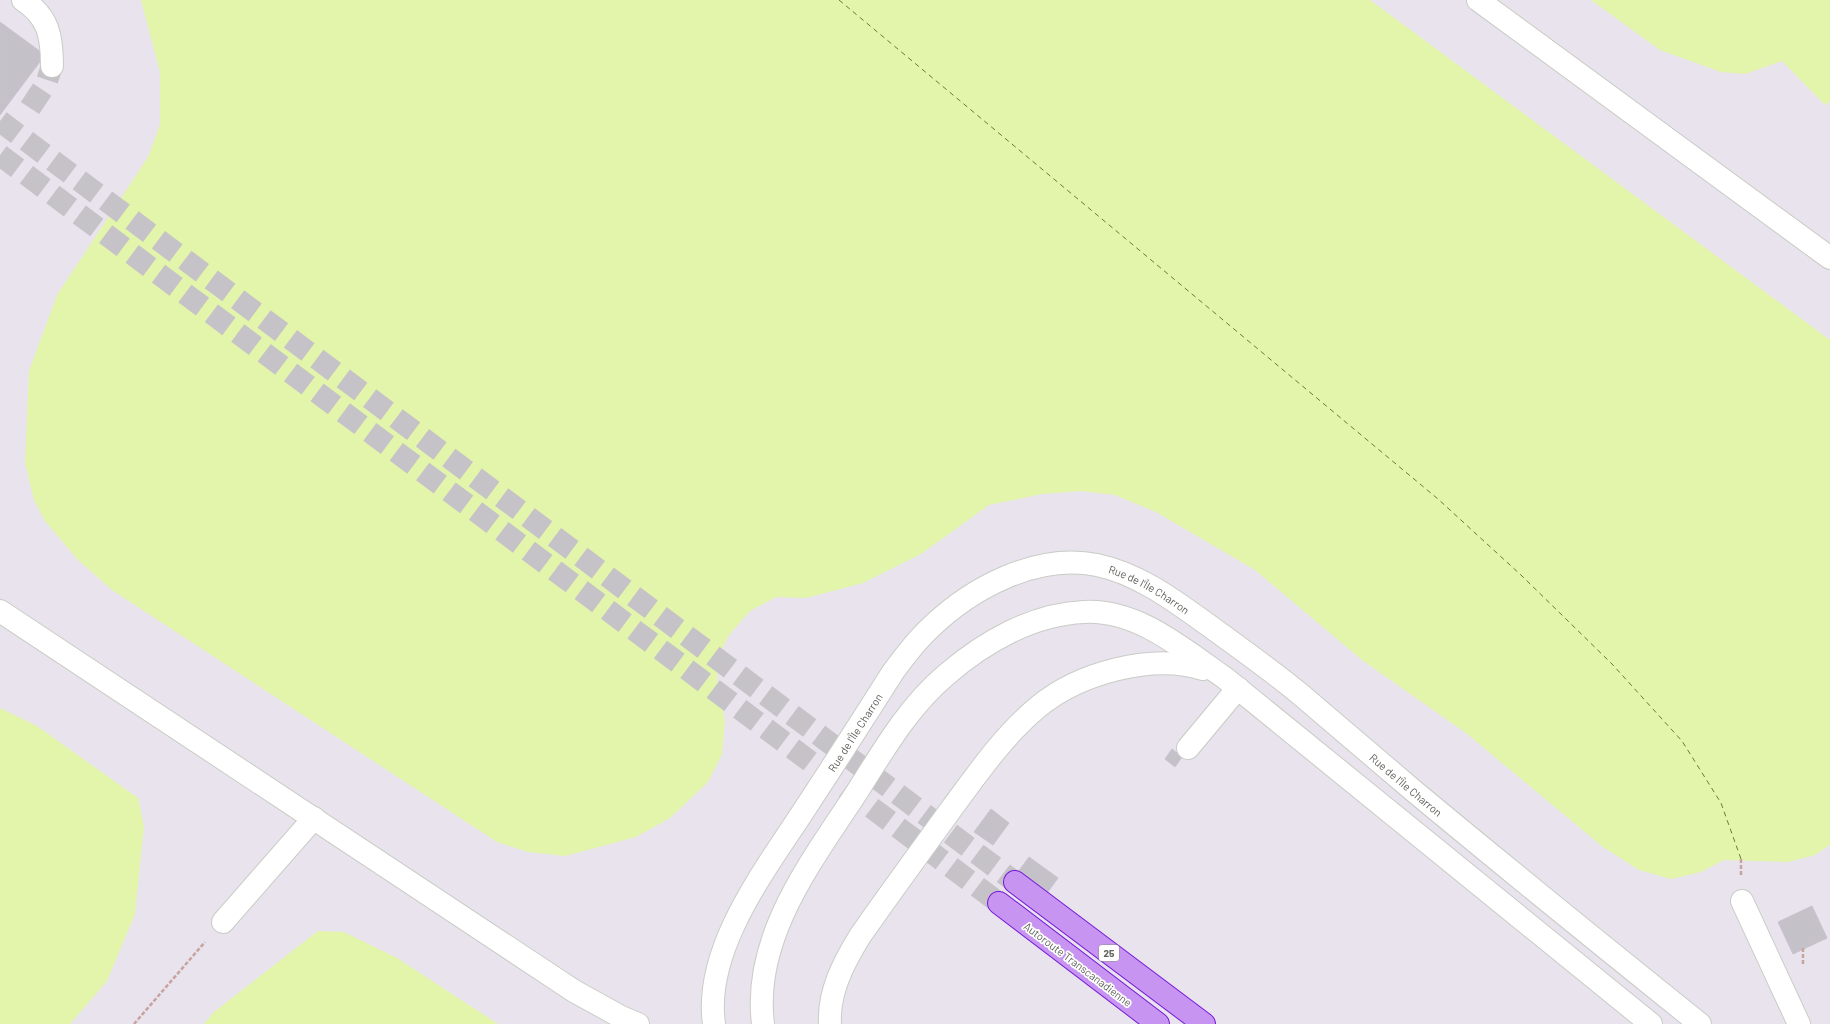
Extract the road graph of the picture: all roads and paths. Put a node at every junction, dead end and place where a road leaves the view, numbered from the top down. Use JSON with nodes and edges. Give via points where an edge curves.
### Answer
{"nodes":[{"id":1,"x":23,"y":0,"type":"edge"},
{"id":2,"x":1478,"y":0,"type":"edge"},
{"id":3,"x":52,"y":66,"type":"tunnel mouth"},
{"id":4,"x":1830,"y":258,"type":"edge"},
{"id":5,"x":0,"y":611,"type":"edge"},
{"id":6,"x":1271,"y":672,"type":"junction"},
{"id":7,"x":1238,"y":688,"type":"junction"},
{"id":8,"x":1188,"y":748,"type":"dead end"},
{"id":9,"x":314,"y":818,"type":"junction"},
{"id":10,"x":1014,"y":882,"type":"tunnel mouth"},
{"id":11,"x":1742,"y":901,"type":"dead end"},
{"id":12,"x":999,"y":903,"type":"tunnel mouth"},
{"id":13,"x":223,"y":922,"type":"joint"},
{"id":14,"x":134,"y":1024,"type":"edge"},
{"id":15,"x":638,"y":1024,"type":"edge"},
{"id":16,"x":714,"y":1024,"type":"edge"},
{"id":17,"x":763,"y":1024,"type":"edge"},
{"id":18,"x":830,"y":1024,"type":"edge"},
{"id":19,"x":1158,"y":1024,"type":"edge"},
{"id":20,"x":1204,"y":1024,"type":"edge"},
{"id":21,"x":1651,"y":1024,"type":"edge"},
{"id":22,"x":1700,"y":1024,"type":"edge"},
{"id":23,"x":1799,"y":1024,"type":"edge"}],
"edges":[{"from":1,"to":3,"type":"street","via":[[33,6],[50,34]]},
{"from":2,"to":4,"type":"street"},
{"from":5,"to":9,"type":"street"},
{"from":6,"to":7,"type":"street"},
{"from":6,"to":16,"type":"street","name":"Rue de l'Île Charron","via":[[1184,608],[1141,581],[1096,565],[1076,562],[1024,571],[974,594],[928,629],[903,659],[753,891],[729,936],[718,968],[712,993]]},
{"from":6,"to":22,"type":"street","name":"Rue de l'Île Charron","via":[[1522,881]]},
{"from":7,"to":8,"type":"street"},
{"from":7,"to":17,"type":"street","via":[[1163,636],[1137,622],[1112,614],[1086,611],[1058,614],[1004,635],[970,656],[919,702],[896,732],[795,890],[771,946],[764,973],[761,995]]},
{"from":7,"to":18,"type":"street","via":[[1193,666],[1175,663],[1144,665],[1107,672],[1076,683],[1038,707],[998,748],[860,936],[838,977]]},
{"from":7,"to":21,"type":"street"},
{"from":9,"to":13,"type":"street"},
{"from":9,"to":15,"type":"street","via":[[574,991]]},
{"from":10,"to":20,"type":"highway","number":"25"},
{"from":11,"to":23,"type":"street"},
{"from":12,"to":19,"type":"highway","name":"Autoroute Transcanadienne","number":"25"},
{"from":13,"to":14,"type":"path"}]}
